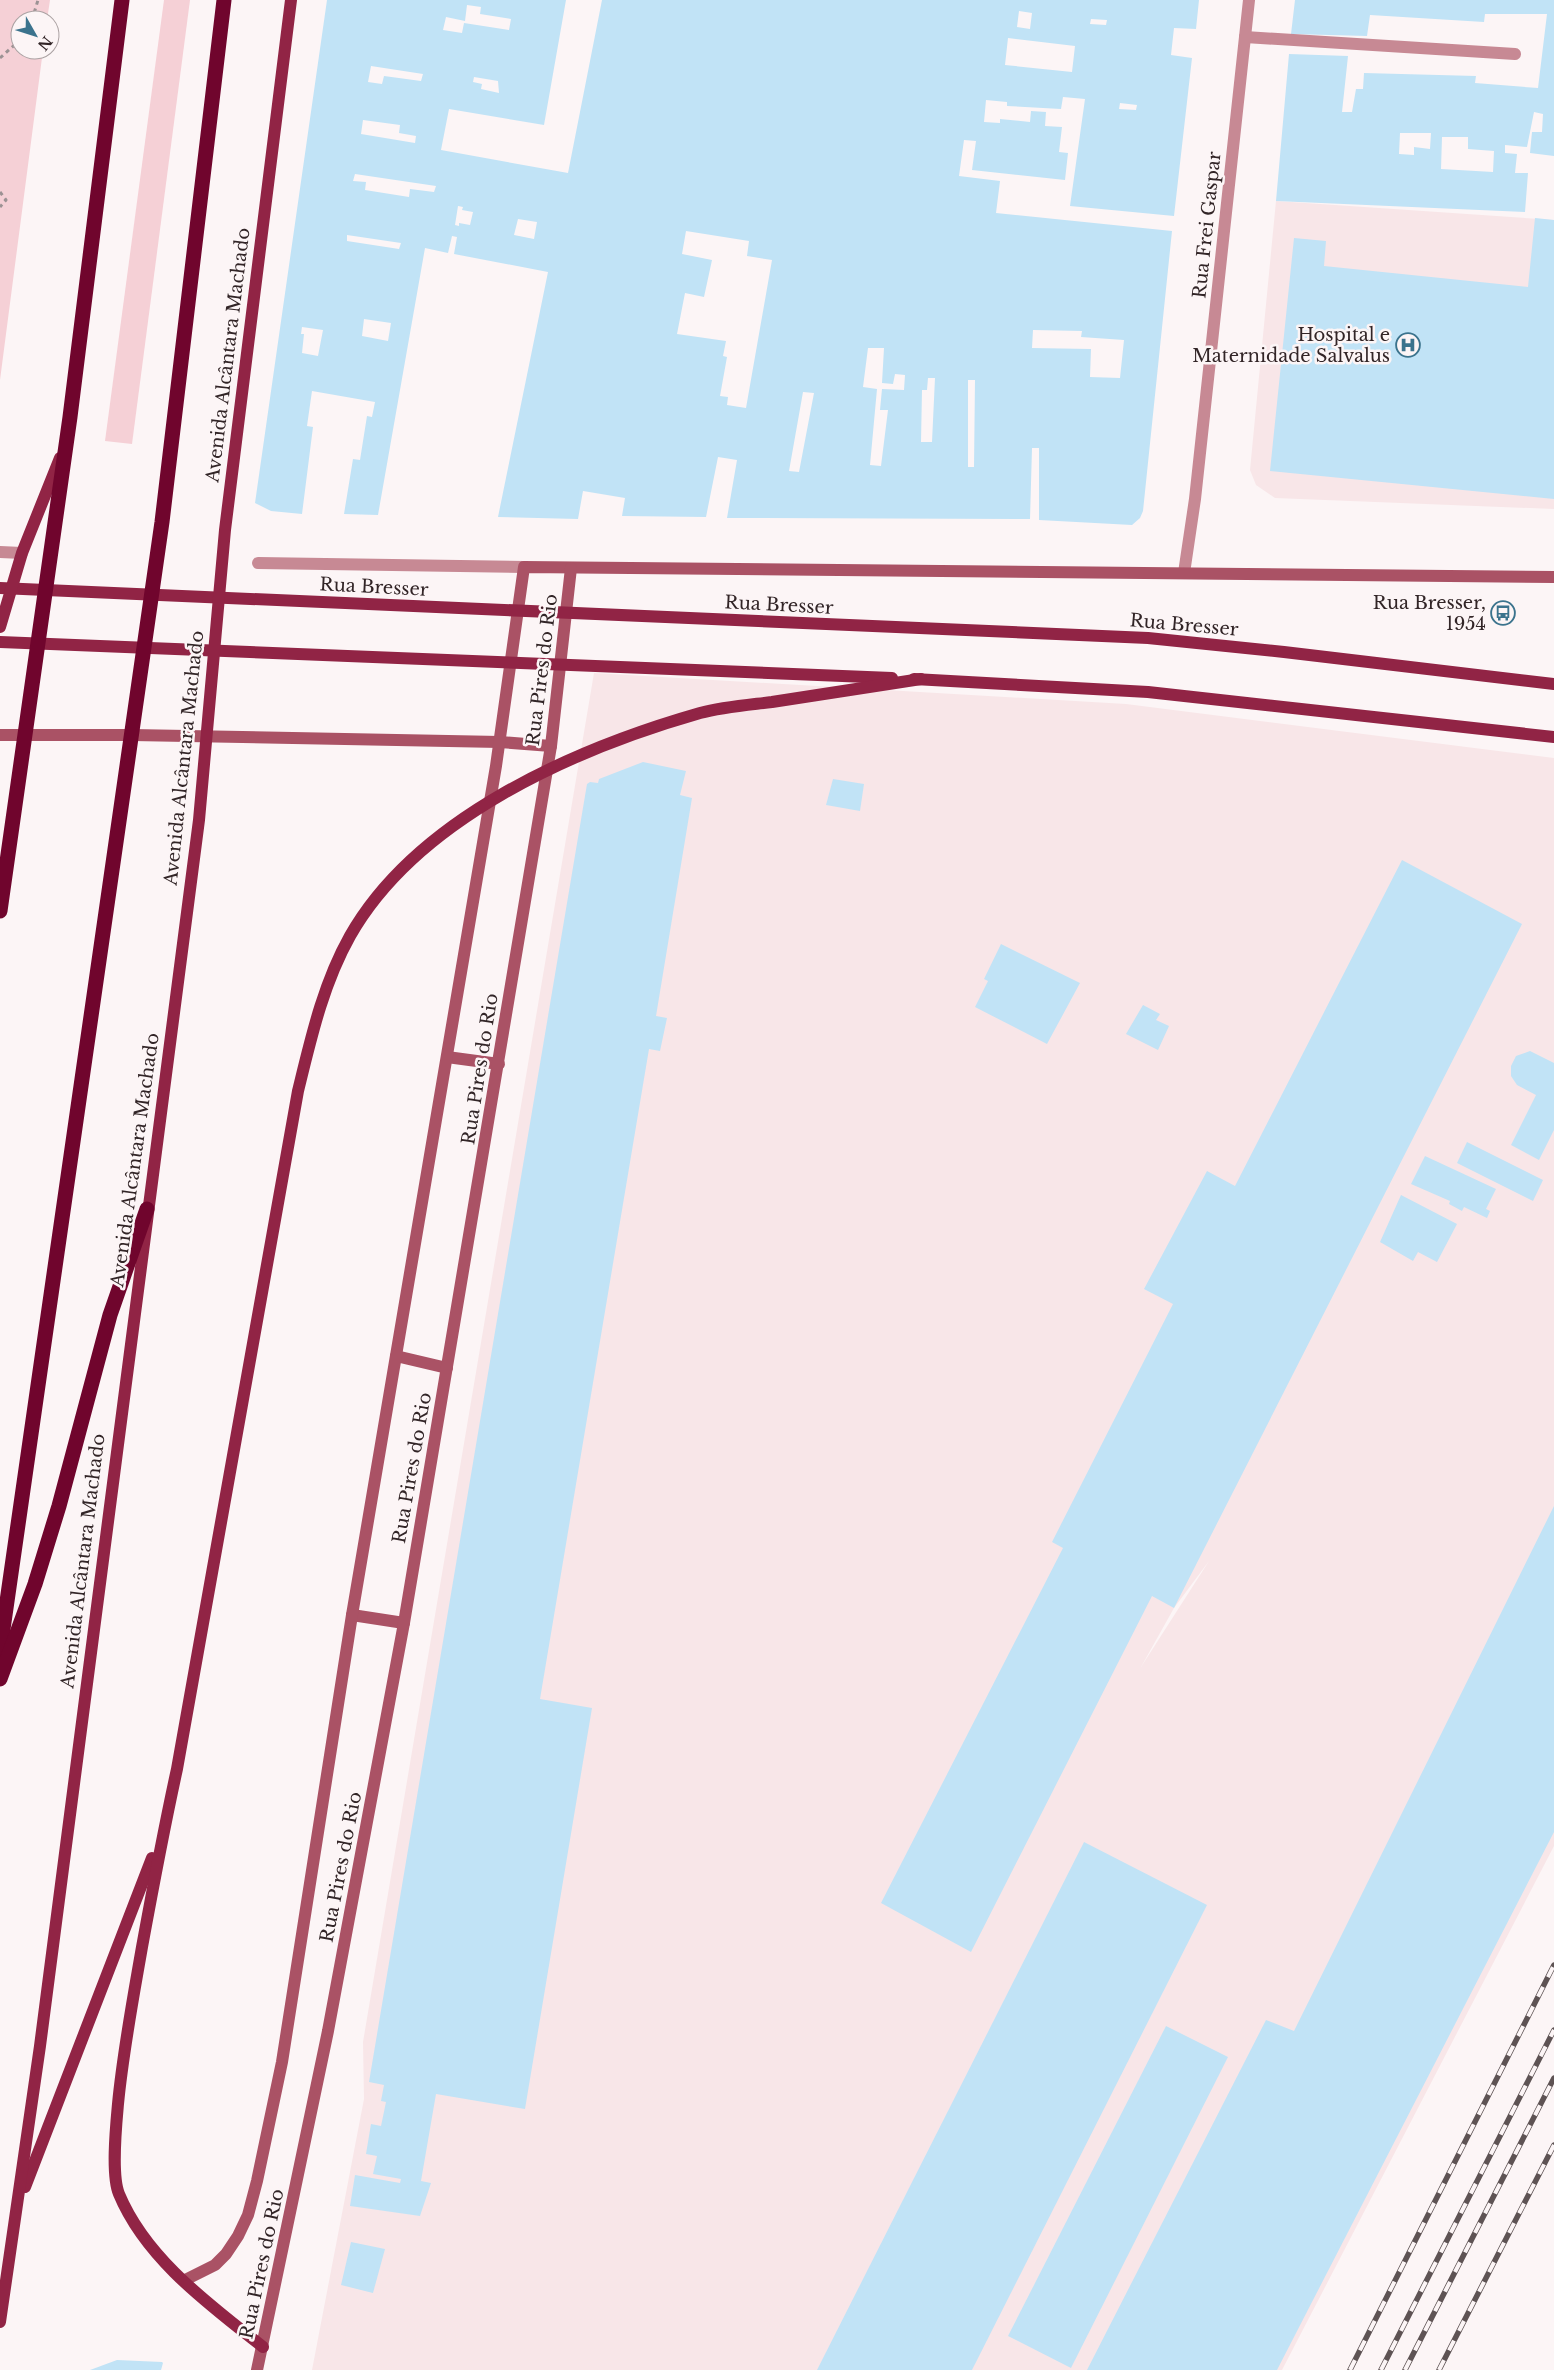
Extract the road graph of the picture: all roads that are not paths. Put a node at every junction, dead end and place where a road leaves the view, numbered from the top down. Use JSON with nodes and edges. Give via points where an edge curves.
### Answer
{"nodes":[{"id":1,"x":122,"y":0,"type":"edge"},
{"id":2,"x":224,"y":0,"type":"edge"},
{"id":3,"x":292,"y":0,"type":"edge"},
{"id":4,"x":1249,"y":0,"type":"edge"},
{"id":5,"x":1244,"y":38,"type":"junction"},
{"id":6,"x":1515,"y":54,"type":"dead end"},
{"id":7,"x":66,"y":444,"type":"junction"},
{"id":8,"x":0,"y":552,"type":"edge"},
{"id":9,"x":22,"y":552,"type":"junction"},
{"id":10,"x":258,"y":563,"type":"dead end"},
{"id":11,"x":524,"y":567,"type":"junction"},
{"id":12,"x":571,"y":568,"type":"junction"},
{"id":13,"x":1184,"y":573,"type":"junction"},
{"id":14,"x":1554,"y":577,"type":"edge"},
{"id":15,"x":0,"y":588,"type":"edge"},
{"id":16,"x":0,"y":627,"type":"edge"},
{"id":17,"x":0,"y":642,"type":"edge"},
{"id":18,"x":922,"y":679,"type":"junction"},
{"id":19,"x":1554,"y":684,"type":"edge"},
{"id":20,"x":0,"y":735,"type":"edge"},
{"id":21,"x":24,"y":735,"type":"junction"},
{"id":22,"x":132,"y":735,"type":"junction"},
{"id":23,"x":1554,"y":737,"type":"edge"},
{"id":24,"x":206,"y":738,"type":"junction"},
{"id":25,"x":500,"y":742,"type":"junction"},
{"id":26,"x":551,"y":746,"type":"junction"},
{"id":27,"x":0,"y":911,"type":"edge"},
{"id":28,"x":447,"y":1057,"type":"junction"},
{"id":29,"x":499,"y":1064,"type":"junction"},
{"id":30,"x":148,"y":1209,"type":"junction"},
{"id":31,"x":396,"y":1356,"type":"junction"},
{"id":32,"x":447,"y":1368,"type":"junction"},
{"id":33,"x":352,"y":1615,"type":"junction"},
{"id":34,"x":404,"y":1623,"type":"junction"},
{"id":35,"x":0,"y":1650,"type":"edge"},
{"id":36,"x":0,"y":1679,"type":"edge"},
{"id":37,"x":163,"y":1831,"type":"junction"},
{"id":38,"x":16,"y":2208,"type":"junction"},
{"id":39,"x":185,"y":2280,"type":"junction"},
{"id":40,"x":0,"y":2322,"type":"edge"},
{"id":41,"x":263,"y":2347,"type":"junction"},
{"id":42,"x":257,"y":2370,"type":"edge"}],
"edges":[{"from":1,"to":7,"type":"highway"},
{"from":2,"to":22,"type":"highway","via":[[162,522]]},
{"from":3,"to":24,"type":"main road","name":"Avenida Alcântara Machado","via":[[225,530]]},
{"from":4,"to":5,"type":"street","name":"Rua Frei Gaspar"},
{"from":5,"to":6,"type":"street"},
{"from":5,"to":13,"type":"street","name":"Rua Frei Gaspar","via":[[1195,499]]},
{"from":7,"to":9,"type":"main road"},
{"from":7,"to":21,"type":"highway"},
{"from":8,"to":9,"type":"street"},
{"from":9,"to":16,"type":"main road"},
{"from":10,"to":11,"type":"street","name":"Rua Bresser"},
{"from":11,"to":12,"type":"street","name":"Rua Bresser"},
{"from":11,"to":25,"type":"street","name":"Rua Pires do Rio"},
{"from":12,"to":13,"type":"street","name":"Rua Bresser"},
{"from":12,"to":26,"type":"street","name":"Rua Pires do Rio"},
{"from":13,"to":14,"type":"street","name":"Rua Bresser"},
{"from":15,"to":19,"type":"main road","name":"Rua Bresser","via":[[1148,638]]},
{"from":17,"to":18,"type":"main road"},
{"from":18,"to":23,"type":"main road","via":[[1148,692]]},
{"from":18,"to":37,"type":"main road","via":[[701,713],[603,745],[496,797],[444,832],[388,882],[350,936],[319,1007],[298,1090],[177,1769]]},
{"from":20,"to":21,"type":"street"},
{"from":21,"to":22,"type":"street"},
{"from":21,"to":27,"type":"highway"},
{"from":22,"to":24,"type":"street"},
{"from":22,"to":35,"type":"highway"},
{"from":24,"to":25,"type":"street"},
{"from":24,"to":30,"type":"main road","name":"Avenida Alcântara Machado","via":[[199,820]]},
{"from":25,"to":26,"type":"street"},
{"from":25,"to":28,"type":"street","name":"Rua Pires do Rio"},
{"from":26,"to":29,"type":"street","name":"Rua Pires do Rio"},
{"from":28,"to":29,"type":"street"},
{"from":28,"to":31,"type":"street","name":"Rua Pires do Rio"},
{"from":29,"to":32,"type":"street","name":"Rua Pires do Rio"},
{"from":30,"to":36,"type":"highway","via":[[110,1315],[35,1584]]},
{"from":30,"to":38,"type":"main road","name":"Avenida Alcântara Machado","via":[[40,2046]]},
{"from":31,"to":32,"type":"street"},
{"from":31,"to":33,"type":"street","name":"Rua Pires do Rio"},
{"from":32,"to":34,"type":"street","name":"Rua Pires do Rio"},
{"from":33,"to":34,"type":"street"},
{"from":33,"to":39,"type":"street","name":"Rua Pires do Rio","via":[[282,2062],[257,2181],[248,2215],[226,2254],[215,2265]]},
{"from":34,"to":41,"type":"street","name":"Rua Pires do Rio","via":[[328,2031]]},
{"from":37,"to":38,"type":"main road"},
{"from":37,"to":39,"type":"main road","via":[[123,2054],[114,2140],[118,2192],[134,2225],[159,2256]]},
{"from":38,"to":40,"type":"main road","name":"Avenida Alcântara Machado"},
{"from":39,"to":41,"type":"main road"},
{"from":41,"to":42,"type":"street","name":"Rua Pires do Rio"}]}
